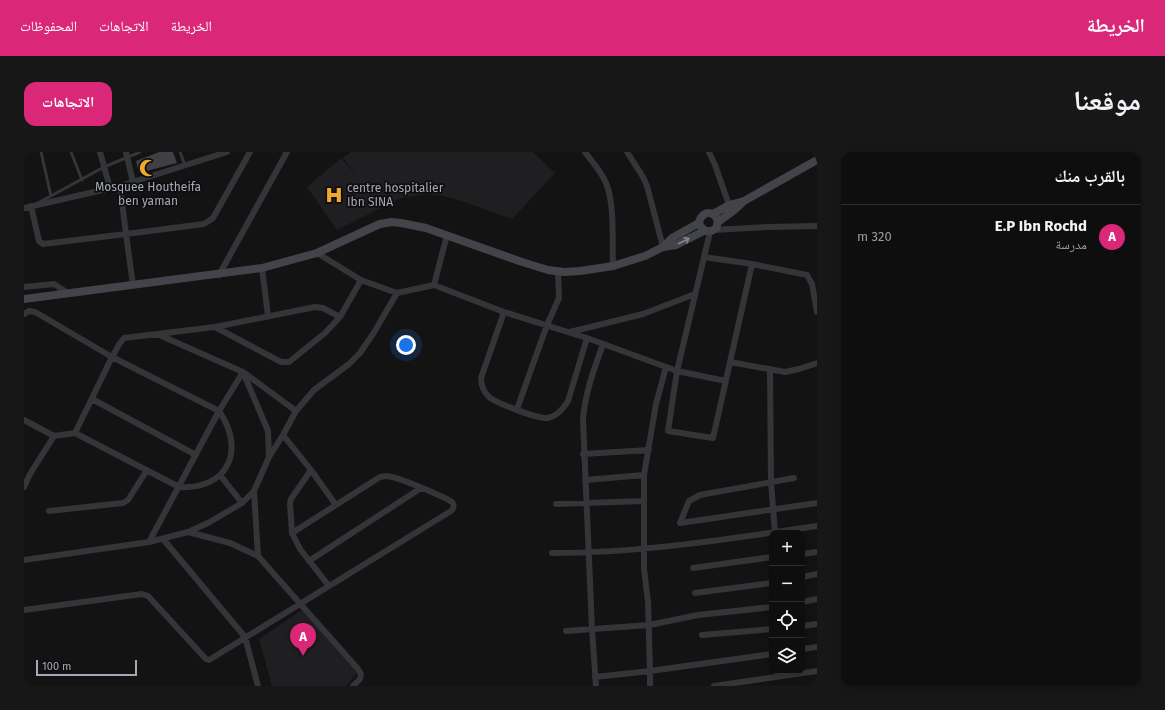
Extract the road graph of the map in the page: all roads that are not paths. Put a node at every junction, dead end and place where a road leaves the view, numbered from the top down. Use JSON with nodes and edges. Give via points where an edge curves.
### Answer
{"nodes":[{"id":1,"x":41,"y":152,"type":"edge"},
{"id":2,"x":70,"y":152,"type":"edge"},
{"id":3,"x":100,"y":152,"type":"edge"},
{"id":4,"x":140,"y":152,"type":"edge"},
{"id":5,"x":180,"y":152,"type":"edge"},
{"id":6,"x":227,"y":152,"type":"edge"},
{"id":7,"x":250,"y":152,"type":"edge"},
{"id":8,"x":287,"y":152,"type":"edge"},
{"id":9,"x":585,"y":152,"type":"edge"},
{"id":10,"x":627,"y":152,"type":"edge"},
{"id":11,"x":708,"y":152,"type":"edge"},
{"id":12,"x":216,"y":154,"type":"edge"},
{"id":13,"x":127,"y":155,"type":"edge"},
{"id":14,"x":817,"y":160,"type":"edge"},
{"id":15,"x":185,"y":165,"type":"junction"},
{"id":16,"x":104,"y":167,"type":"junction"},
{"id":17,"x":82,"y":180,"type":"junction"},
{"id":18,"x":133,"y":182,"type":"junction"},
{"id":19,"x":120,"y":186,"type":"junction"},
{"id":20,"x":110,"y":188,"type":"junction"},
{"id":21,"x":51,"y":196,"type":"junction"},
{"id":22,"x":744,"y":201,"type":"junction"},
{"id":23,"x":729,"y":206,"type":"junction"},
{"id":24,"x":27,"y":207,"type":"edge"},
{"id":25,"x":716,"y":218,"type":"junction"},
{"id":26,"x":699,"y":223,"type":"junction"},
{"id":27,"x":817,"y":226,"type":"edge"},
{"id":28,"x":709,"y":231,"type":"junction"},
{"id":29,"x":126,"y":234,"type":"junction"},
{"id":30,"x":447,"y":234,"type":"junction"},
{"id":31,"x":663,"y":247,"type":"junction"},
{"id":32,"x":317,"y":253,"type":"junction"},
{"id":33,"x":704,"y":257,"type":"junction"},
{"id":34,"x":752,"y":264,"type":"junction"},
{"id":35,"x":613,"y":266,"type":"junction"},
{"id":36,"x":262,"y":268,"type":"junction"},
{"id":37,"x":558,"y":271,"type":"junction"},
{"id":38,"x":219,"y":275,"type":"junction"},
{"id":39,"x":361,"y":280,"type":"junction"},
{"id":40,"x":434,"y":284,"type":"junction"},
{"id":41,"x":133,"y":285,"type":"junction"},
{"id":42,"x":24,"y":287,"type":"edge"},
{"id":43,"x":397,"y":293,"type":"junction"},
{"id":44,"x":68,"y":294,"type":"junction"},
{"id":45,"x":695,"y":294,"type":"junction"},
{"id":46,"x":24,"y":299,"type":"edge"},
{"id":47,"x":504,"y":312,"type":"junction"},
{"id":48,"x":817,"y":312,"type":"edge"},
{"id":49,"x":24,"y":314,"type":"edge"},
{"id":50,"x":268,"y":316,"type":"junction"},
{"id":51,"x":340,"y":316,"type":"junction"},
{"id":52,"x":547,"y":325,"type":"junction"},
{"id":53,"x":215,"y":327,"type":"junction"},
{"id":54,"x":568,"y":332,"type":"junction"},
{"id":55,"x":156,"y":333,"type":"junction"},
{"id":56,"x":587,"y":338,"type":"junction"},
{"id":57,"x":603,"y":344,"type":"junction"},
{"id":58,"x":112,"y":357,"type":"junction"},
{"id":59,"x":730,"y":362,"type":"junction"},
{"id":60,"x":817,"y":363,"type":"edge"},
{"id":61,"x":666,"y":367,"type":"junction"},
{"id":62,"x":770,"y":369,"type":"junction"},
{"id":63,"x":676,"y":371,"type":"junction"},
{"id":64,"x":243,"y":372,"type":"junction"},
{"id":65,"x":726,"y":381,"type":"junction"},
{"id":66,"x":92,"y":399,"type":"junction"},
{"id":67,"x":518,"y":410,"type":"junction"},
{"id":68,"x":219,"y":411,"type":"junction"},
{"id":69,"x":296,"y":411,"type":"junction"},
{"id":70,"x":24,"y":420,"type":"edge"},
{"id":71,"x":75,"y":433,"type":"junction"},
{"id":72,"x":283,"y":435,"type":"junction"},
{"id":73,"x":54,"y":436,"type":"junction"},
{"id":74,"x":648,"y":450,"type":"junction"},
{"id":75,"x":583,"y":454,"type":"junction"},
{"id":76,"x":196,"y":455,"type":"junction"},
{"id":77,"x":269,"y":456,"type":"junction"},
{"id":78,"x":147,"y":470,"type":"junction"},
{"id":79,"x":311,"y":470,"type":"junction"},
{"id":80,"x":24,"y":471,"type":"edge"},
{"id":81,"x":30,"y":474,"type":"junction"},
{"id":82,"x":220,"y":475,"type":"junction"},
{"id":83,"x":644,"y":475,"type":"junction"},
{"id":84,"x":794,"y":478,"type":"dead end"},
{"id":85,"x":585,"y":480,"type":"junction"},
{"id":86,"x":771,"y":482,"type":"junction"},
{"id":87,"x":179,"y":487,"type":"junction"},
{"id":88,"x":24,"y":488,"type":"edge"},
{"id":89,"x":421,"y":488,"type":"junction"},
{"id":90,"x":254,"y":491,"type":"junction"},
{"id":91,"x":644,"y":501,"type":"junction"},
{"id":92,"x":242,"y":503,"type":"junction"},
{"id":93,"x":586,"y":503,"type":"junction"},
{"id":94,"x":817,"y":503,"type":"edge"},
{"id":95,"x":556,"y":504,"type":"dead end"},
{"id":96,"x":336,"y":505,"type":"junction"},
{"id":97,"x":773,"y":509,"type":"junction"},
{"id":98,"x":49,"y":511,"type":"dead end"},
{"id":99,"x":817,"y":526,"type":"edge"},
{"id":100,"x":775,"y":530,"type":"edge"},
{"id":101,"x":793,"y":530,"type":"edge"},
{"id":102,"x":188,"y":532,"type":"junction"},
{"id":103,"x":292,"y":534,"type":"junction"},
{"id":104,"x":769,"y":534,"type":"edge"},
{"id":105,"x":163,"y":539,"type":"junction"},
{"id":106,"x":149,"y":542,"type":"junction"},
{"id":107,"x":644,"y":550,"type":"junction"},
{"id":108,"x":817,"y":552,"type":"edge"},
{"id":109,"x":588,"y":553,"type":"junction"},
{"id":110,"x":552,"y":554,"type":"dead end"},
{"id":111,"x":805,"y":554,"type":"edge"},
{"id":112,"x":258,"y":556,"type":"junction"},
{"id":113,"x":769,"y":557,"type":"edge"},
{"id":114,"x":24,"y":560,"type":"edge"},
{"id":115,"x":309,"y":561,"type":"junction"},
{"id":116,"x":693,"y":568,"type":"dead end"},
{"id":117,"x":817,"y":574,"type":"edge"},
{"id":118,"x":805,"y":577,"type":"edge"},
{"id":119,"x":769,"y":583,"type":"edge"},
{"id":120,"x":328,"y":586,"type":"junction"},
{"id":121,"x":695,"y":593,"type":"dead end"},
{"id":122,"x":817,"y":599,"type":"edge"},
{"id":123,"x":805,"y":601,"type":"edge"},
{"id":124,"x":300,"y":604,"type":"junction"},
{"id":125,"x":769,"y":607,"type":"edge"},
{"id":126,"x":24,"y":610,"type":"edge"},
{"id":127,"x":817,"y":624,"type":"edge"},
{"id":128,"x":648,"y":625,"type":"junction"},
{"id":129,"x":805,"y":626,"type":"edge"},
{"id":130,"x":592,"y":629,"type":"junction"},
{"id":131,"x":769,"y":629,"type":"edge"},
{"id":132,"x":566,"y":631,"type":"dead end"},
{"id":133,"x":702,"y":635,"type":"dead end"},
{"id":134,"x":246,"y":637,"type":"junction"},
{"id":135,"x":817,"y":647,"type":"edge"},
{"id":136,"x":805,"y":649,"type":"edge"},
{"id":137,"x":769,"y":654,"type":"edge"},
{"id":138,"x":650,"y":671,"type":"junction"},
{"id":139,"x":817,"y":671,"type":"edge"},
{"id":140,"x":805,"y":672,"type":"edge"},
{"id":141,"x":780,"y":674,"type":"edge"},
{"id":142,"x":595,"y":677,"type":"junction"},
{"id":143,"x":258,"y":686,"type":"edge"},
{"id":144,"x":353,"y":686,"type":"edge"},
{"id":145,"x":596,"y":686,"type":"edge"},
{"id":146,"x":650,"y":686,"type":"edge"},
{"id":147,"x":714,"y":686,"type":"edge"}],
"edges":[{"from":1,"to":21,"type":"lane"},
{"from":2,"to":17,"type":"lane"},
{"from":3,"to":16,"type":"street"},
{"from":4,"to":13,"type":"lane"},
{"from":5,"to":15,"type":"lane"},
{"from":6,"to":12,"type":"street"},
{"from":7,"to":29,"type":"street","via":[[209,221],[204,224]]},
{"from":8,"to":38,"type":"street"},
{"from":9,"to":35,"type":"street","via":[[606,184],[612,222]]},
{"from":10,"to":31,"type":"street","via":[[647,186]]},
{"from":11,"to":23,"type":"street"},
{"from":12,"to":15,"type":"street"},
{"from":13,"to":16,"type":"lane"},
{"from":13,"to":18,"type":"street"},
{"from":14,"to":22,"type":"main road"},
{"from":15,"to":18,"type":"street"},
{"from":16,"to":17,"type":"lane"},
{"from":16,"to":20,"type":"street"},
{"from":17,"to":21,"type":"lane"},
{"from":18,"to":19,"type":"street"},
{"from":19,"to":20,"type":"street"},
{"from":19,"to":29,"type":"street"},
{"from":20,"to":24,"type":"street"},
{"from":21,"to":24,"type":"lane"},
{"from":22,"to":23,"type":"main road"},
{"from":22,"to":25,"type":"main road","via":[[733,211]]},
{"from":23,"to":25,"type":"main road"},
{"from":24,"to":29,"type":"street","via":[[39,241],[43,244]]},
{"from":25,"to":26,"type":"main road","via":[[710,213],[704,214]]},
{"from":25,"to":28,"type":"main road","via":[[717,225]]},
{"from":26,"to":28,"type":"main road"},
{"from":26,"to":31,"type":"main road","via":[[672,238]]},
{"from":27,"to":28,"type":"street"},
{"from":31,"to":28,"type":"main road","one_way":true,"via":[[676,245]]},
{"from":28,"to":33,"type":"street"},
{"from":29,"to":41,"type":"street"},
{"from":30,"to":32,"type":"main road","via":[[401,223],[380,224]]},
{"from":30,"to":37,"type":"main road","via":[[522,262]]},
{"from":30,"to":40,"type":"street"},
{"from":31,"to":35,"type":"main road"},
{"from":32,"to":36,"type":"main road"},
{"from":32,"to":39,"type":"street"},
{"from":33,"to":34,"type":"street"},
{"from":33,"to":45,"type":"street"},
{"from":34,"to":48,"type":"street","via":[[807,275],[812,284]]},
{"from":34,"to":59,"type":"street"},
{"from":35,"to":37,"type":"main road"},
{"from":36,"to":38,"type":"main road"},
{"from":36,"to":50,"type":"street"},
{"from":37,"to":52,"type":"street","via":[[559,298]]},
{"from":38,"to":41,"type":"main road"},
{"from":39,"to":43,"type":"street"},
{"from":39,"to":51,"type":"street"},
{"from":40,"to":43,"type":"street"},
{"from":40,"to":47,"type":"street"},
{"from":41,"to":44,"type":"main road"},
{"from":42,"to":44,"type":"street","via":[[54,284]]},
{"from":43,"to":69,"type":"street","via":[[360,353],[314,390]]},
{"from":44,"to":46,"type":"main road"},
{"from":45,"to":54,"type":"street","via":[[643,314]]},
{"from":45,"to":63,"type":"street"},
{"from":47,"to":52,"type":"street"},
{"from":47,"to":67,"type":"street","via":[[481,384],[489,397],[496,402]]},
{"from":49,"to":58,"type":"street","via":[[29,310],[35,312]]},
{"from":50,"to":51,"type":"street","via":[[316,307]]},
{"from":50,"to":53,"type":"street"},
{"from":51,"to":53,"type":"street","via":[[325,333],[285,363]]},
{"from":52,"to":54,"type":"street"},
{"from":52,"to":67,"type":"street"},
{"from":53,"to":55,"type":"street"},
{"from":54,"to":56,"type":"street"},
{"from":55,"to":58,"type":"street","via":[[124,338]]},
{"from":55,"to":64,"type":"street"},
{"from":56,"to":57,"type":"street"},
{"from":56,"to":67,"type":"street","via":[[564,408],[547,418]]},
{"from":57,"to":61,"type":"street"},
{"from":57,"to":75,"type":"street","via":[[584,403]]},
{"from":58,"to":66,"type":"street"},
{"from":58,"to":68,"type":"street"},
{"from":59,"to":62,"type":"street"},
{"from":59,"to":65,"type":"street"},
{"from":60,"to":62,"type":"street","via":[[785,372]]},
{"from":61,"to":63,"type":"street"},
{"from":61,"to":74,"type":"street"},
{"from":62,"to":86,"type":"street"},
{"from":63,"to":65,"type":"street"},
{"from":63,"to":65,"type":"street","via":[[668,431],[713,438]]},
{"from":64,"to":68,"type":"street"},
{"from":64,"to":69,"type":"street"},
{"from":64,"to":77,"type":"street","via":[[268,431]]},
{"from":66,"to":71,"type":"street"},
{"from":66,"to":76,"type":"street"},
{"from":68,"to":76,"type":"street"},
{"from":68,"to":82,"type":"street","via":[[227,423],[232,446],[231,457]]},
{"from":69,"to":72,"type":"street"},
{"from":70,"to":73,"type":"street"},
{"from":71,"to":73,"type":"street"},
{"from":71,"to":78,"type":"street"},
{"from":72,"to":77,"type":"street"},
{"from":72,"to":79,"type":"street"},
{"from":73,"to":81,"type":"street"},
{"from":74,"to":75,"type":"street"},
{"from":74,"to":83,"type":"street"},
{"from":75,"to":85,"type":"street"},
{"from":76,"to":87,"type":"street"},
{"from":77,"to":90,"type":"street"},
{"from":78,"to":87,"type":"street"},
{"from":78,"to":98,"type":"street","via":[[128,500],[123,503]]},
{"from":79,"to":96,"type":"street"},
{"from":79,"to":103,"type":"street","via":[[291,499]]},
{"from":80,"to":81,"type":"street"},
{"from":81,"to":88,"type":"street"},
{"from":82,"to":87,"type":"street","via":[[202,485]]},
{"from":82,"to":92,"type":"street"},
{"from":83,"to":85,"type":"street"},
{"from":83,"to":91,"type":"street"},
{"from":84,"to":86,"type":"street"},
{"from":85,"to":93,"type":"street"},
{"from":86,"to":97,"type":"street"},
{"from":86,"to":97,"type":"street","via":[[700,494],[689,501],[680,523]]},
{"from":87,"to":106,"type":"street"},
{"from":89,"to":96,"type":"street","via":[[391,476],[380,477]]},
{"from":89,"to":115,"type":"street"},
{"from":89,"to":120,"type":"street","via":[[452,502],[454,508]]},
{"from":90,"to":92,"type":"street"},
{"from":90,"to":112,"type":"street"},
{"from":91,"to":93,"type":"street"},
{"from":91,"to":107,"type":"street"},
{"from":92,"to":102,"type":"street"},
{"from":93,"to":95,"type":"street"},
{"from":93,"to":109,"type":"street"},
{"from":94,"to":97,"type":"street"},
{"from":96,"to":103,"type":"street"},
{"from":97,"to":100,"type":"street"},
{"from":99,"to":101,"type":"street"},
{"from":102,"to":105,"type":"street"},
{"from":102,"to":112,"type":"street","via":[[230,543]]},
{"from":103,"to":115,"type":"street"},
{"from":104,"to":107,"type":"street"},
{"from":105,"to":106,"type":"street"},
{"from":105,"to":134,"type":"street"},
{"from":106,"to":114,"type":"street"},
{"from":107,"to":109,"type":"street"},
{"from":107,"to":128,"type":"street"},
{"from":108,"to":111,"type":"street"},
{"from":109,"to":110,"type":"street"},
{"from":109,"to":130,"type":"street"},
{"from":112,"to":124,"type":"street"},
{"from":113,"to":116,"type":"street"},
{"from":115,"to":120,"type":"street"},
{"from":117,"to":118,"type":"street"},
{"from":119,"to":121,"type":"street"},
{"from":120,"to":124,"type":"street"},
{"from":122,"to":123,"type":"street"},
{"from":124,"to":134,"type":"street"},
{"from":124,"to":144,"type":"street","via":[[358,669],[360,679]]},
{"from":125,"to":128,"type":"street"},
{"from":126,"to":134,"type":"street","via":[[142,594],[152,599],[206,660],[212,659]]},
{"from":127,"to":129,"type":"street"},
{"from":128,"to":130,"type":"street"},
{"from":128,"to":138,"type":"street"},
{"from":130,"to":132,"type":"street"},
{"from":130,"to":142,"type":"street"},
{"from":131,"to":133,"type":"street"},
{"from":134,"to":143,"type":"street"},
{"from":135,"to":136,"type":"street"},
{"from":137,"to":138,"type":"street"},
{"from":138,"to":142,"type":"street"},
{"from":138,"to":146,"type":"street"},
{"from":139,"to":140,"type":"street"},
{"from":141,"to":147,"type":"street"},
{"from":142,"to":145,"type":"street"}]}
